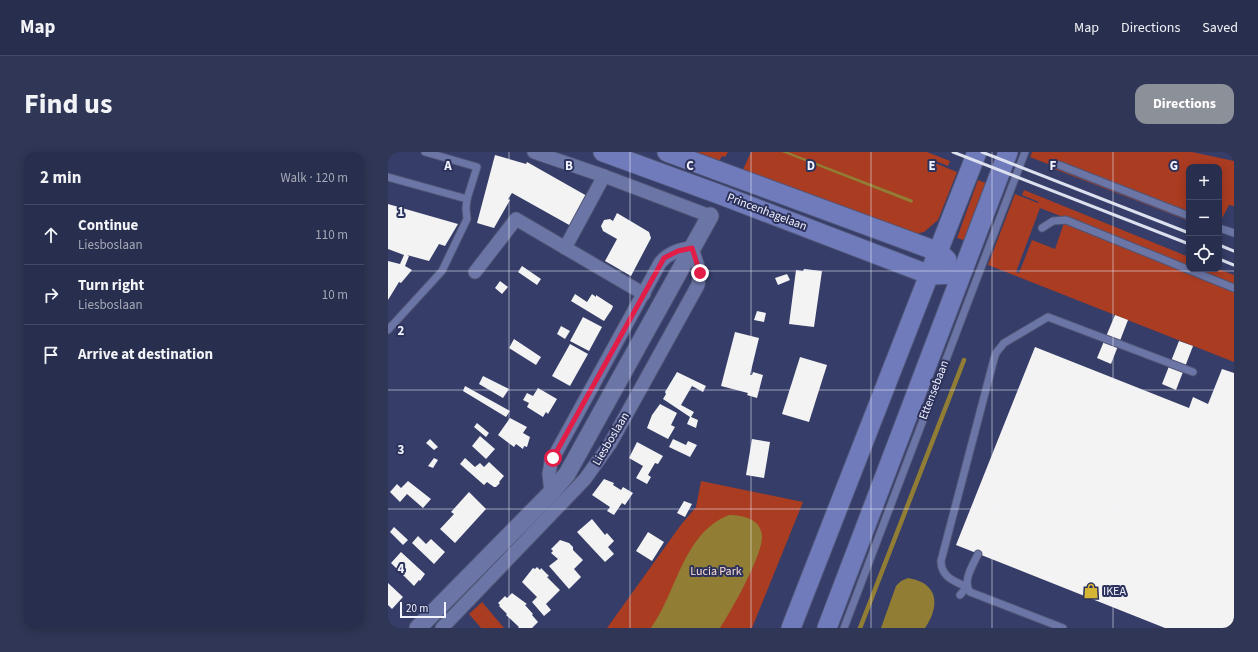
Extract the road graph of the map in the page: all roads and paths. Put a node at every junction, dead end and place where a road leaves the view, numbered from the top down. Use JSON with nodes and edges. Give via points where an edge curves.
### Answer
{"nodes":[{"id":1,"x":425,"y":152,"type":"edge"},
{"id":2,"x":534,"y":152,"type":"edge"},
{"id":3,"x":603,"y":152,"type":"edge"},
{"id":4,"x":667,"y":152,"type":"edge"},
{"id":5,"x":978,"y":152,"type":"edge"},
{"id":6,"x":1008,"y":152,"type":"edge"},
{"id":7,"x":1025,"y":152,"type":"edge"},
{"id":8,"x":1059,"y":165,"type":"dead end"},
{"id":9,"x":604,"y":176,"type":"junction"},
{"id":10,"x":388,"y":177,"type":"edge"},
{"id":11,"x":467,"y":199,"type":"junction"},
{"id":12,"x":1186,"y":215,"type":"edge"},
{"id":13,"x":710,"y":216,"type":"joint"},
{"id":14,"x":1042,"y":228,"type":"dead end"},
{"id":15,"x":1222,"y":229,"type":"edge"},
{"id":16,"x":1234,"y":232,"type":"edge"},
{"id":17,"x":565,"y":248,"type":"junction"},
{"id":18,"x":692,"y":248,"type":"junction"},
{"id":19,"x":939,"y":252,"type":"junction"},
{"id":20,"x":476,"y":272,"type":"dead end"},
{"id":21,"x":961,"y":274,"type":"junction"},
{"id":22,"x":930,"y":275,"type":"junction"},
{"id":23,"x":1234,"y":288,"type":"edge"},
{"id":24,"x":644,"y":294,"type":"junction"},
{"id":25,"x":388,"y":330,"type":"edge"},
{"id":26,"x":1193,"y":372,"type":"dead end"},
{"id":27,"x":551,"y":493,"type":"junction"},
{"id":28,"x":978,"y":554,"type":"dead end"},
{"id":29,"x":967,"y":587,"type":"junction"},
{"id":30,"x":463,"y":594,"type":"junction"},
{"id":31,"x":960,"y":595,"type":"dead end"},
{"id":32,"x":1059,"y":627,"type":"edge"},
{"id":33,"x":418,"y":628,"type":"edge"},
{"id":34,"x":442,"y":628,"type":"edge"},
{"id":35,"x":791,"y":628,"type":"edge"},
{"id":36,"x":827,"y":628,"type":"edge"},
{"id":37,"x":844,"y":628,"type":"edge"}],
"edges":[{"from":1,"to":11,"type":"lane","via":[[477,167]]},
{"from":2,"to":9,"type":"street"},
{"from":3,"to":22,"type":"main road","name":"Princenhagelaan"},
{"from":4,"to":19,"type":"main road","name":"Princenhagelaan"},
{"from":5,"to":19,"type":"main road"},
{"from":6,"to":21,"type":"main road","name":"Ettensebaan"},
{"from":7,"to":37,"type":"lane","name":"Ettensebaan"},
{"from":8,"to":12,"type":"lane"},
{"from":9,"to":13,"type":"street"},
{"from":9,"to":17,"type":"street"},
{"from":10,"to":11,"type":"lane"},
{"from":11,"to":25,"type":"lane","via":[[467,219],[442,271]]},
{"from":13,"to":18,"type":"street","name":"Liesboslaan"},
{"from":14,"to":23,"type":"lane","via":[[1053,221],[1066,220]]},
{"from":15,"to":16,"type":"lane"},
{"from":17,"to":20,"type":"street","via":[[516,219]]},
{"from":17,"to":24,"type":"street"},
{"from":18,"to":24,"type":"street","via":[[664,258]]},
{"from":18,"to":27,"type":"street","name":"Liesboslaan","via":[[579,454]]},
{"from":18,"to":30,"type":"street","name":"Liesboslaan","via":[[700,273],[698,285],[603,455],[575,492]]},
{"from":19,"to":21,"type":"main road"},
{"from":19,"to":22,"type":"main road"},
{"from":21,"to":22,"type":"main road"},
{"from":21,"to":36,"type":"main road","name":"Ettensebaan"},
{"from":22,"to":35,"type":"main road"},
{"from":24,"to":27,"type":"street","via":[[551,462]]},
{"from":26,"to":29,"type":"lane","via":[[1048,317],[1004,343],[994,358],[940,561],[944,574],[949,579]]},
{"from":27,"to":30,"type":"street","name":"Liesboslaan"},
{"from":28,"to":29,"type":"lane"},
{"from":29,"to":31,"type":"lane"},
{"from":29,"to":32,"type":"lane","via":[[970,592],[996,606]]},
{"from":30,"to":33,"type":"street","name":"Liesboslaan"},
{"from":30,"to":34,"type":"street","name":"Liesboslaan"}]}
